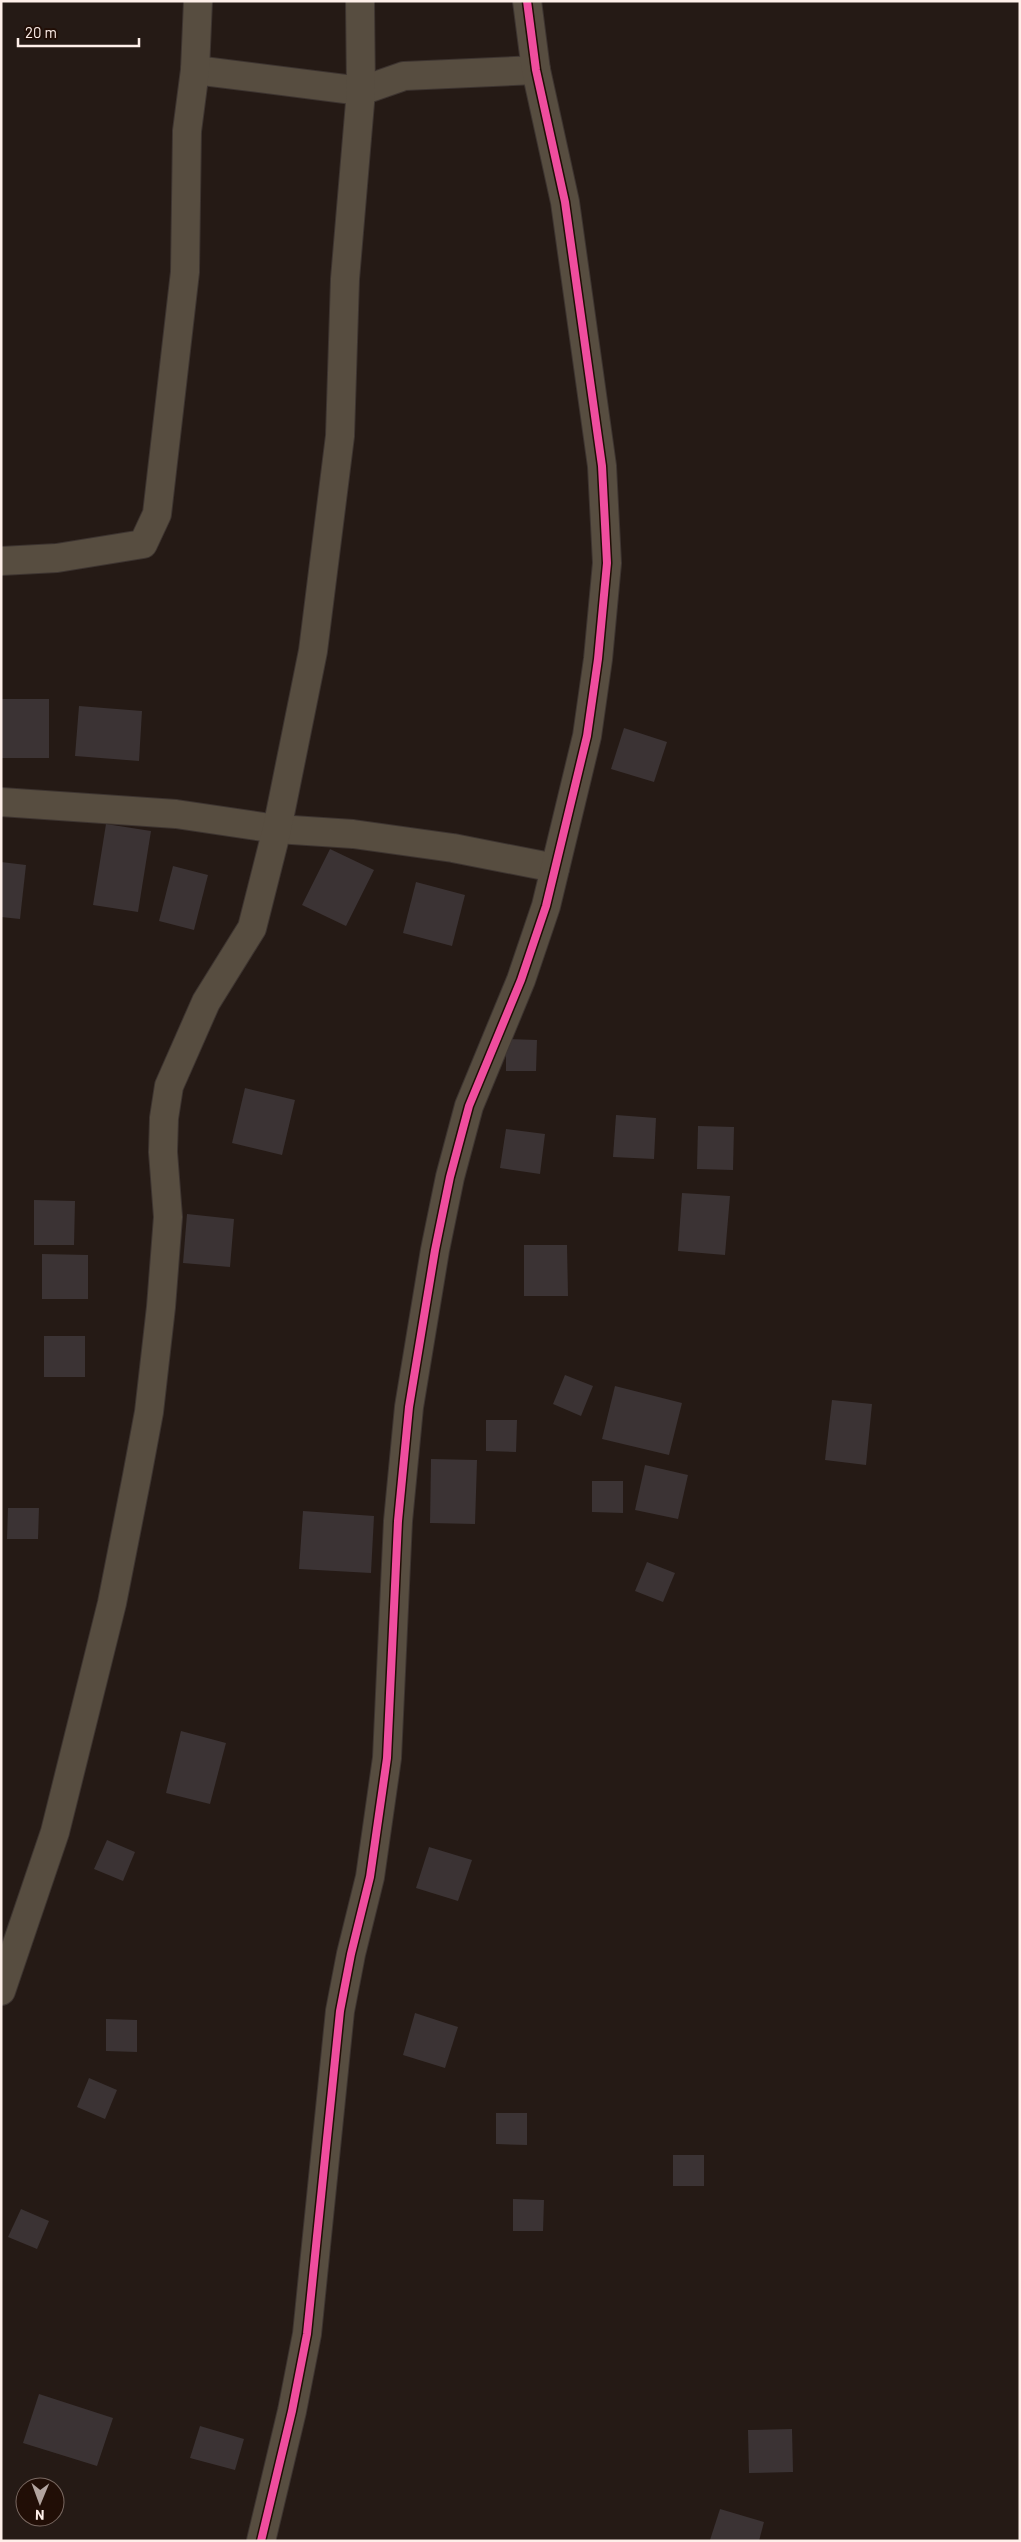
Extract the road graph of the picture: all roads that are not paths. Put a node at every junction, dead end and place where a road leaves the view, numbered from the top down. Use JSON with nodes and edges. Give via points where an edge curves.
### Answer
{"nodes":[{"id":1,"x":198,"y":1,"type":"edge"},
{"id":2,"x":360,"y":1,"type":"edge"},
{"id":3,"x":527,"y":1,"type":"edge"},
{"id":4,"x":195,"y":70,"type":"junction"},
{"id":5,"x":536,"y":70,"type":"junction"},
{"id":6,"x":361,"y":91,"type":"junction"},
{"id":7,"x":1,"y":561,"type":"edge"},
{"id":8,"x":1,"y":802,"type":"edge"},
{"id":9,"x":277,"y":829,"type":"junction"},
{"id":10,"x":555,"y":868,"type":"junction"},
{"id":11,"x":1,"y":1991,"type":"edge"},
{"id":12,"x":260,"y":2541,"type":"edge"}],
"edges":[{"from":1,"to":4,"type":"street"},
{"from":2,"to":6,"type":"street"},
{"from":3,"to":5,"type":"street"},
{"from":4,"to":6,"type":"street"},
{"from":4,"to":7,"type":"street","via":[[187,131],[185,272],[157,514],[143,544],[57,558]]},
{"from":5,"to":6,"type":"street","via":[[404,76]]},
{"from":5,"to":10,"type":"street","via":[[565,202],[583,324],[602,466],[607,563],[587,736]]},
{"from":6,"to":9,"type":"street","via":[[345,279],[340,436],[313,651]]},
{"from":8,"to":9,"type":"street","via":[[176,814]]},
{"from":9,"to":10,"type":"street","via":[[353,834],[453,848]]},
{"from":9,"to":11,"type":"street","via":[[252,928],[206,1002],[169,1086],[164,1118],[168,1218],[149,1412],[112,1603],[55,1832]]},
{"from":10,"to":12,"type":"street","via":[[521,980],[469,1106],[450,1177],[436,1250],[409,1407],[398,1520],[387,1758],[370,1877],[350,1954],[340,2011],[307,2334]]}]}
